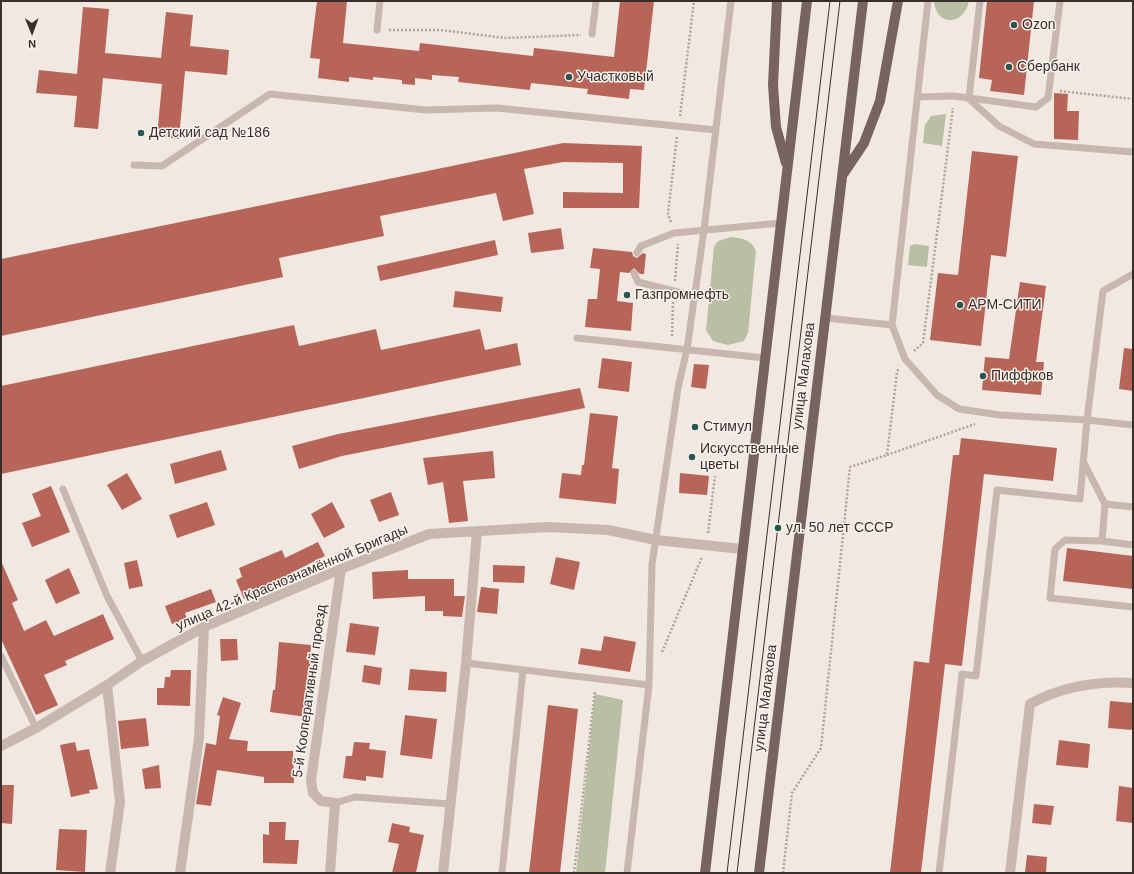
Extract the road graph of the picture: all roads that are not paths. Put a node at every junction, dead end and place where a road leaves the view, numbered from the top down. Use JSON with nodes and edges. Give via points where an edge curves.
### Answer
{"nodes":[{"id":1,"x":380,"y":1,"type":"edge"},
{"id":2,"x":596,"y":1,"type":"edge"},
{"id":3,"x":731,"y":1,"type":"edge"},
{"id":4,"x":777,"y":1,"type":"edge"},
{"id":5,"x":807,"y":1,"type":"edge"},
{"id":6,"x":862,"y":1,"type":"edge"},
{"id":7,"x":898,"y":1,"type":"edge"},
{"id":8,"x":928,"y":1,"type":"edge"},
{"id":9,"x":980,"y":1,"type":"edge"},
{"id":10,"x":1060,"y":1,"type":"edge"},
{"id":11,"x":377,"y":30,"type":"road end"},
{"id":12,"x":592,"y":34,"type":"road end"},
{"id":13,"x":918,"y":97,"type":"junction"},
{"id":14,"x":969,"y":98,"type":"junction"},
{"id":15,"x":716,"y":130,"type":"junction"},
{"id":16,"x":1133,"y":152,"type":"edge"},
{"id":17,"x":134,"y":165,"type":"dead end"},
{"id":18,"x":787,"y":168,"type":"junction"},
{"id":19,"x":842,"y":174,"type":"junction"},
{"id":20,"x":781,"y":223,"type":"junction"},
{"id":21,"x":704,"y":230,"type":"junction"},
{"id":22,"x":637,"y":253,"type":"dead end"},
{"id":23,"x":634,"y":273,"type":"dead end"},
{"id":24,"x":1133,"y":274,"type":"edge"},
{"id":25,"x":694,"y":296,"type":"junction"},
{"id":26,"x":826,"y":318,"type":"junction"},
{"id":27,"x":892,"y":325,"type":"junction"},
{"id":28,"x":577,"y":338,"type":"dead end"},
{"id":29,"x":687,"y":349,"type":"junction"},
{"id":30,"x":765,"y":358,"type":"junction"},
{"id":31,"x":1087,"y":420,"type":"junction"},
{"id":32,"x":1133,"y":426,"type":"edge"},
{"id":33,"x":1083,"y":461,"type":"junction"},
{"id":34,"x":62,"y":489,"type":"dead end"},
{"id":35,"x":1105,"y":504,"type":"junction"},
{"id":36,"x":1133,"y":507,"type":"edge"},
{"id":37,"x":477,"y":530,"type":"junction"},
{"id":38,"x":656,"y":540,"type":"junction"},
{"id":39,"x":1102,"y":541,"type":"junction"},
{"id":40,"x":1133,"y":545,"type":"edge"},
{"id":41,"x":742,"y":549,"type":"junction"},
{"id":42,"x":341,"y":569,"type":"junction"},
{"id":43,"x":1133,"y":608,"type":"edge"},
{"id":44,"x":204,"y":627,"type":"junction"},
{"id":45,"x":1,"y":656,"type":"edge"},
{"id":46,"x":142,"y":661,"type":"junction"},
{"id":47,"x":466,"y":663,"type":"junction"},
{"id":48,"x":523,"y":670,"type":"junction"},
{"id":49,"x":1133,"y":683,"type":"edge"},
{"id":50,"x":107,"y":684,"type":"junction"},
{"id":51,"x":648,"y":685,"type":"junction"},
{"id":52,"x":36,"y":728,"type":"junction"},
{"id":53,"x":1,"y":746,"type":"edge"},
{"id":54,"x":335,"y":803,"type":"junction"},
{"id":55,"x":450,"y":804,"type":"junction"},
{"id":56,"x":110,"y":873,"type":"edge"},
{"id":57,"x":180,"y":873,"type":"edge"},
{"id":58,"x":330,"y":873,"type":"edge"},
{"id":59,"x":443,"y":873,"type":"edge"},
{"id":60,"x":502,"y":873,"type":"edge"},
{"id":61,"x":627,"y":873,"type":"edge"},
{"id":62,"x":705,"y":873,"type":"edge"},
{"id":63,"x":759,"y":873,"type":"edge"},
{"id":64,"x":939,"y":873,"type":"edge"},
{"id":65,"x":1010,"y":873,"type":"edge"}],
"edges":[{"from":1,"to":11,"type":"lane"},
{"from":2,"to":12,"type":"lane"},
{"from":3,"to":15,"type":"lane"},
{"from":4,"to":18,"type":"main road","via":[[773,85],[776,127]]},
{"from":5,"to":18,"type":"main road"},
{"from":6,"to":19,"type":"main road","name":"улица Малахова"},
{"from":7,"to":19,"type":"main road","via":[[880,101],[864,143]]},
{"from":8,"to":13,"type":"lane"},
{"from":9,"to":14,"type":"lane"},
{"from":10,"to":14,"type":"lane","via":[[1048,98],[1036,106]]},
{"from":13,"to":14,"type":"lane"},
{"from":13,"to":27,"type":"lane"},
{"from":14,"to":16,"type":"lane","via":[[999,126],[1034,144]]},
{"from":15,"to":17,"type":"lane","via":[[497,108],[426,110],[270,94],[162,166]]},
{"from":15,"to":21,"type":"lane"},
{"from":18,"to":20,"type":"main road"},
{"from":19,"to":26,"type":"main road","name":"улица Малахова"},
{"from":20,"to":21,"type":"lane"},
{"from":20,"to":30,"type":"main road"},
{"from":21,"to":22,"type":"lane","via":[[674,234],[641,246]]},
{"from":21,"to":25,"type":"lane"},
{"from":23,"to":25,"type":"lane","via":[[638,282]]},
{"from":24,"to":31,"type":"lane","via":[[1104,291]]},
{"from":25,"to":29,"type":"lane"},
{"from":26,"to":27,"type":"lane"},
{"from":26,"to":63,"type":"main road","name":"улица Малахова"},
{"from":27,"to":31,"type":"lane","via":[[905,359],[937,395],[959,409]]},
{"from":28,"to":29,"type":"lane"},
{"from":29,"to":30,"type":"lane"},
{"from":29,"to":38,"type":"lane","via":[[678,388]]},
{"from":30,"to":41,"type":"main road"},
{"from":31,"to":32,"type":"lane"},
{"from":31,"to":33,"type":"lane"},
{"from":33,"to":35,"type":"lane"},
{"from":33,"to":64,"type":"lane","via":[[1080,499],[997,490],[976,676],[962,674]]},
{"from":34,"to":46,"type":"lane","via":[[107,596]]},
{"from":35,"to":36,"type":"lane"},
{"from":35,"to":39,"type":"lane"},
{"from":37,"to":38,"type":"street","name":"улица 42-й Краснознамённой Бригады","via":[[548,526],[608,530]]},
{"from":37,"to":42,"type":"street","name":"улица 42-й Краснознамённой Бригады","via":[[429,534]]},
{"from":37,"to":47,"type":"street"},
{"from":38,"to":41,"type":"street","name":"улица 42-й Краснознамённой Бригады"},
{"from":38,"to":51,"type":"lane","via":[[652,564]]},
{"from":39,"to":40,"type":"lane"},
{"from":39,"to":43,"type":"lane","via":[[1065,540],[1055,549],[1050,598]]},
{"from":41,"to":62,"type":"main road"},
{"from":42,"to":44,"type":"street","name":"улица 42-й Краснознамённой Бригады"},
{"from":42,"to":54,"type":"street","name":"5-й Кооперативный проезд","via":[[311,780],[312,793],[321,801]]},
{"from":44,"to":46,"type":"street","name":"улица 42-й Краснознамённой Бригады"},
{"from":44,"to":57,"type":"street","via":[[199,738]]},
{"from":45,"to":52,"type":"lane"},
{"from":46,"to":50,"type":"street","name":"улица 42-й Краснознамённой Бригады"},
{"from":47,"to":48,"type":"lane"},
{"from":47,"to":55,"type":"street"},
{"from":48,"to":51,"type":"lane"},
{"from":48,"to":60,"type":"lane"},
{"from":49,"to":65,"type":"street","via":[[1093,684],[1070,688],[1030,704]]},
{"from":50,"to":52,"type":"street","name":"улица 42-й Краснознамённой Бригады"},
{"from":50,"to":56,"type":"street","via":[[120,802]]},
{"from":51,"to":61,"type":"lane"},
{"from":52,"to":53,"type":"street","name":"улица 42-й Краснознамённой Бригады"},
{"from":54,"to":55,"type":"lane","via":[[355,798]]},
{"from":54,"to":58,"type":"street"},
{"from":55,"to":59,"type":"street"}]}
